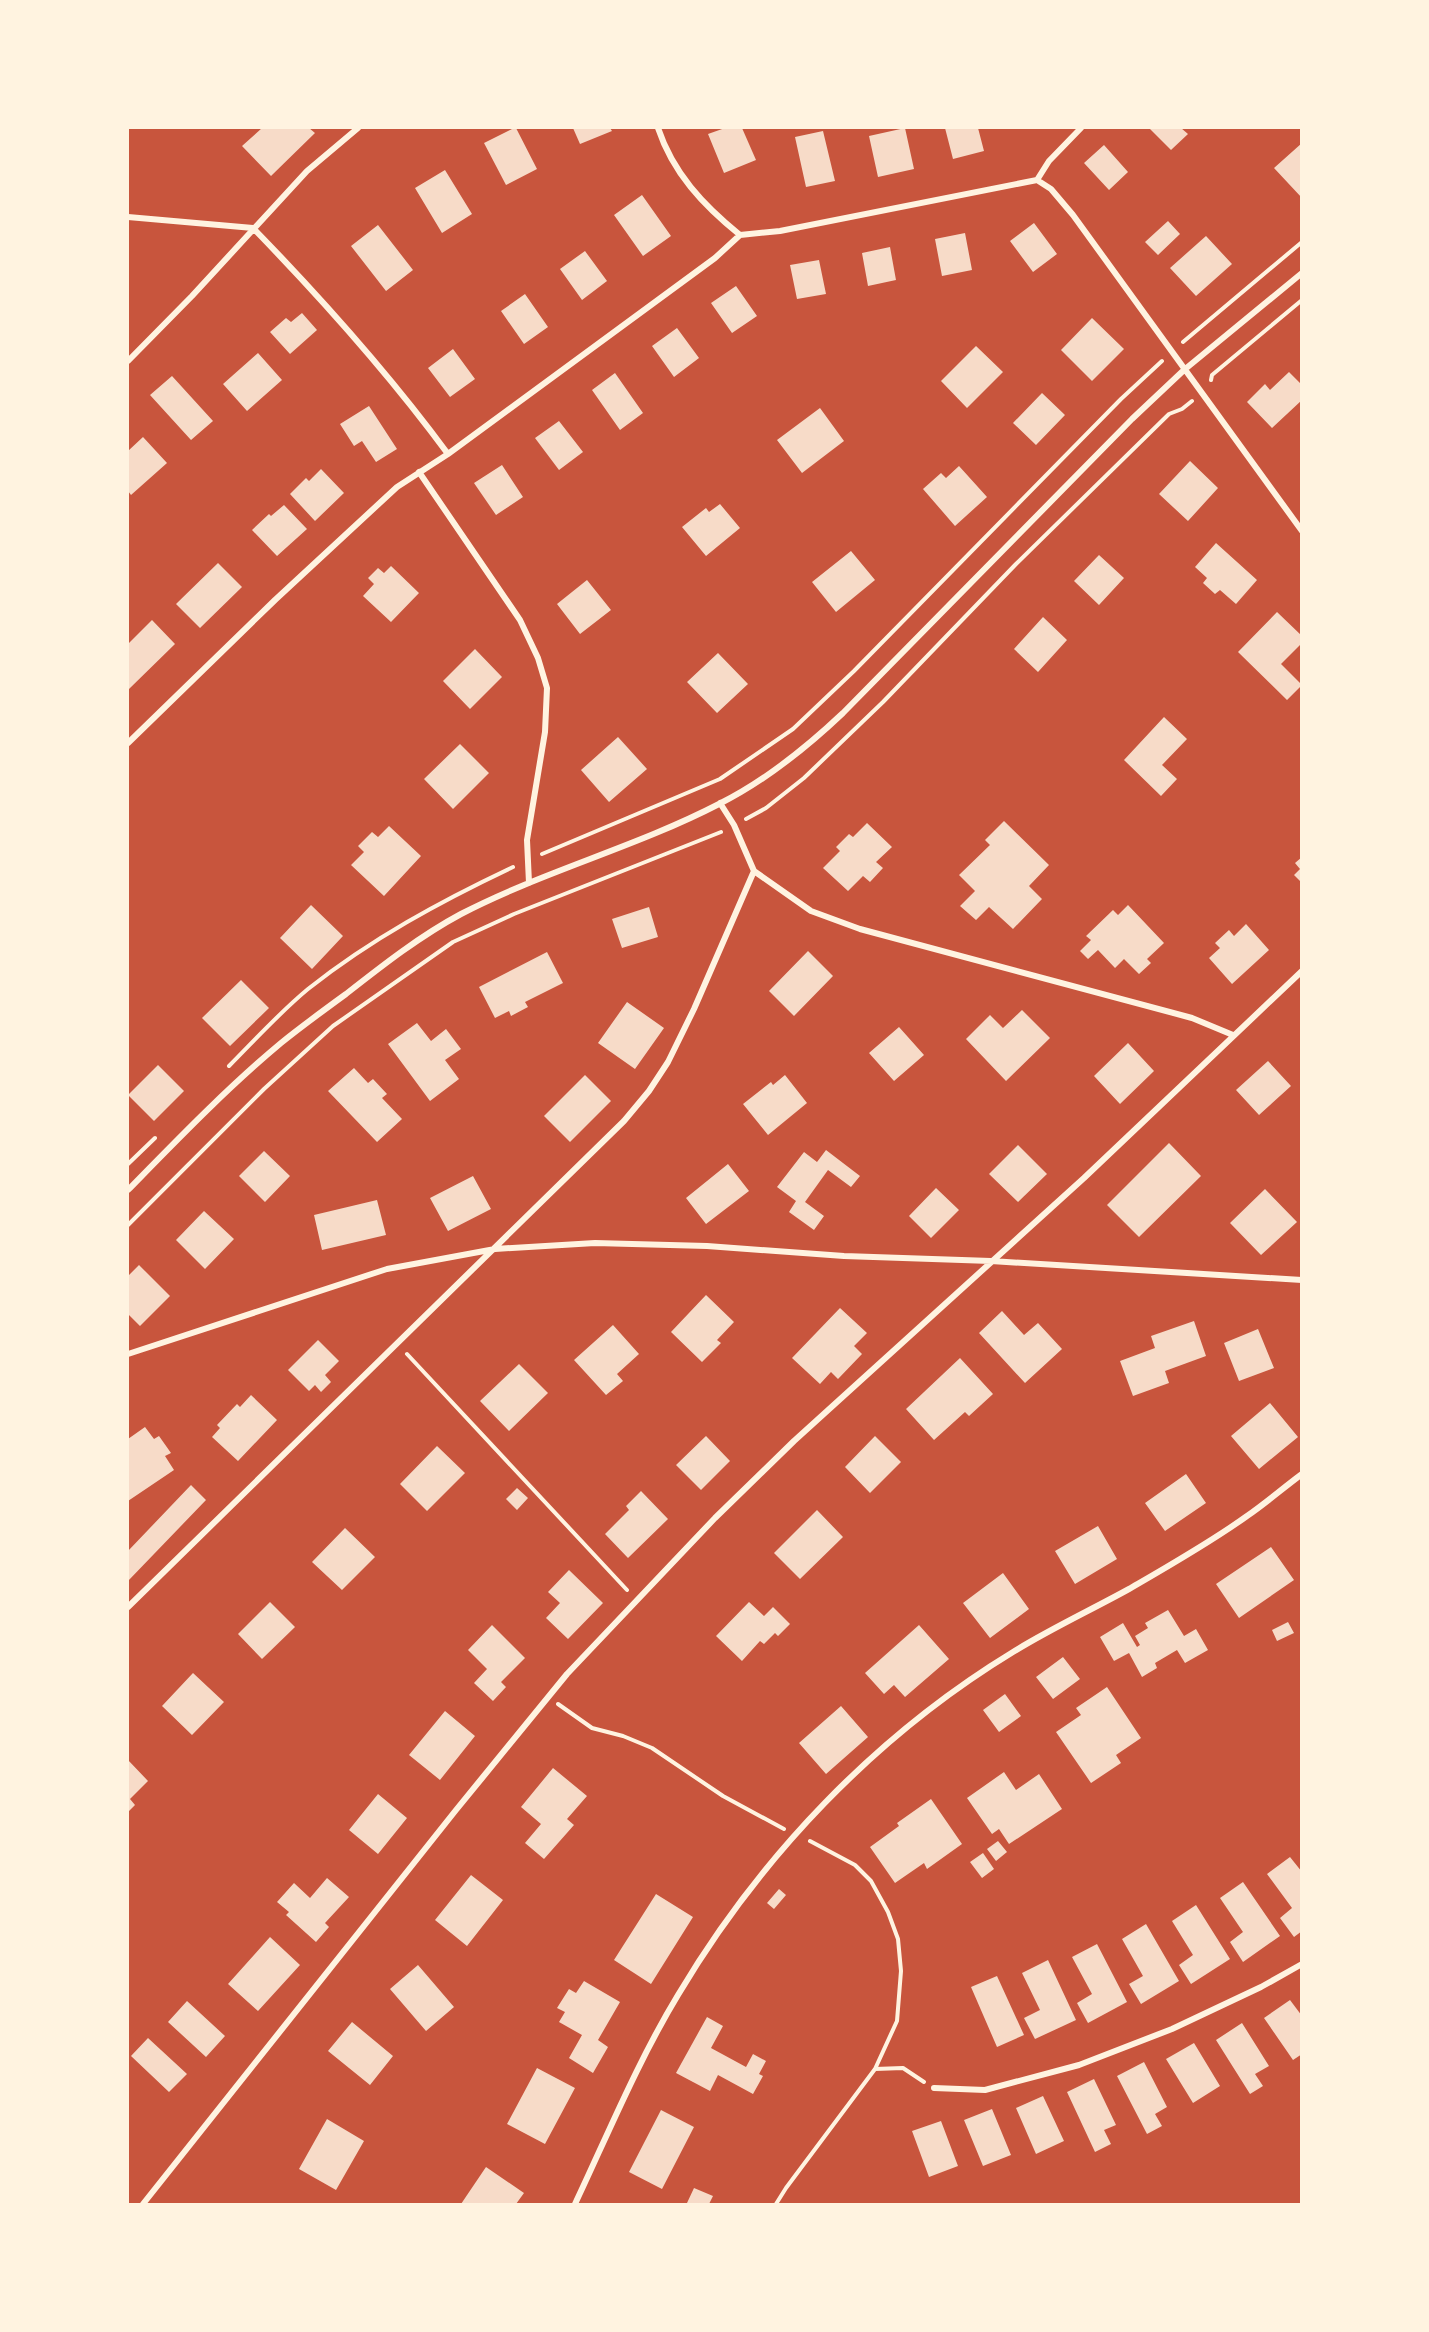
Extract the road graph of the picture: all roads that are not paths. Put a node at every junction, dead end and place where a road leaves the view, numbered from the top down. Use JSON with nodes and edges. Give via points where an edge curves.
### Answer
{"nodes":[{"id":1,"x":358,"y":128,"type":"edge"},
{"id":2,"x":658,"y":128,"type":"edge"},
{"id":3,"x":1081,"y":128,"type":"edge"},
{"id":4,"x":1037,"y":180,"type":"junction"},
{"id":5,"x":128,"y":216,"type":"edge"},
{"id":6,"x":253,"y":228,"type":"junction"},
{"id":7,"x":740,"y":235,"type":"junction"},
{"id":8,"x":1302,"y":273,"type":"edge"},
{"id":9,"x":128,"y":361,"type":"edge"},
{"id":10,"x":1184,"y":370,"type":"junction"},
{"id":11,"x":448,"y":454,"type":"junction"},
{"id":12,"x":419,"y":472,"type":"junction"},
{"id":13,"x":1302,"y":531,"type":"edge"},
{"id":14,"x":128,"y":743,"type":"edge"},
{"id":15,"x":720,"y":803,"type":"junction"},
{"id":16,"x":754,"y":871,"type":"junction"},
{"id":17,"x":529,"y":883,"type":"junction"},
{"id":18,"x":1302,"y":971,"type":"edge"},
{"id":19,"x":1233,"y":1035,"type":"junction"},
{"id":20,"x":128,"y":1190,"type":"edge"},
{"id":21,"x":495,"y":1249,"type":"junction"},
{"id":22,"x":991,"y":1261,"type":"junction"},
{"id":23,"x":1302,"y":1280,"type":"edge"},
{"id":24,"x":128,"y":1354,"type":"edge"},
{"id":25,"x":1302,"y":1474,"type":"edge"},
{"id":26,"x":128,"y":1607,"type":"edge"},
{"id":27,"x":1302,"y":1964,"type":"edge"},
{"id":28,"x":934,"y":2088,"type":"road end"},
{"id":29,"x":142,"y":2205,"type":"edge"},
{"id":30,"x":575,"y":2205,"type":"edge"}],
"edges":[{"from":1,"to":6,"type":"street","via":[[307,171]]},
{"from":2,"to":7,"type":"street","via":[[664,147],[683,178]]},
{"from":3,"to":4,"type":"street","via":[[1049,161]]},
{"from":4,"to":7,"type":"street","via":[[780,231]]},
{"from":4,"to":10,"type":"street","via":[[1051,189],[1073,215]]},
{"from":5,"to":6,"type":"street"},
{"from":6,"to":9,"type":"street"},
{"from":6,"to":11,"type":"street","via":[[408,400]]},
{"from":7,"to":11,"type":"street","via":[[716,258]]},
{"from":8,"to":10,"type":"street"},
{"from":10,"to":13,"type":"street"},
{"from":10,"to":15,"type":"street","via":[[811,743]]},
{"from":11,"to":12,"type":"street"},
{"from":12,"to":14,"type":"street","via":[[275,600]]},
{"from":12,"to":17,"type":"street","via":[[520,620],[547,688],[547,712],[527,840]]},
{"from":15,"to":16,"type":"street"},
{"from":15,"to":17,"type":"street"},
{"from":16,"to":19,"type":"street","via":[[811,911],[860,929],[1192,1018]]},
{"from":16,"to":21,"type":"street","via":[[694,1009],[649,1091],[624,1121]]},
{"from":17,"to":20,"type":"street","via":[[461,914],[403,949],[280,1044]]},
{"from":18,"to":19,"type":"street"},
{"from":19,"to":22,"type":"street"},
{"from":21,"to":22,"type":"street","via":[[595,1243]]},
{"from":21,"to":24,"type":"street","via":[[387,1269]]},
{"from":21,"to":26,"type":"street"},
{"from":22,"to":23,"type":"street"},
{"from":22,"to":29,"type":"street","via":[[794,1441],[567,1674]]},
{"from":25,"to":30,"type":"street","via":[[1246,1517],[1130,1588],[1013,1652],[958,1689],[869,1761],[795,1834],[733,1910],[676,1997]]},
{"from":27,"to":28,"type":"street","via":[[1172,2029],[1078,2065],[985,2090]]}]}
